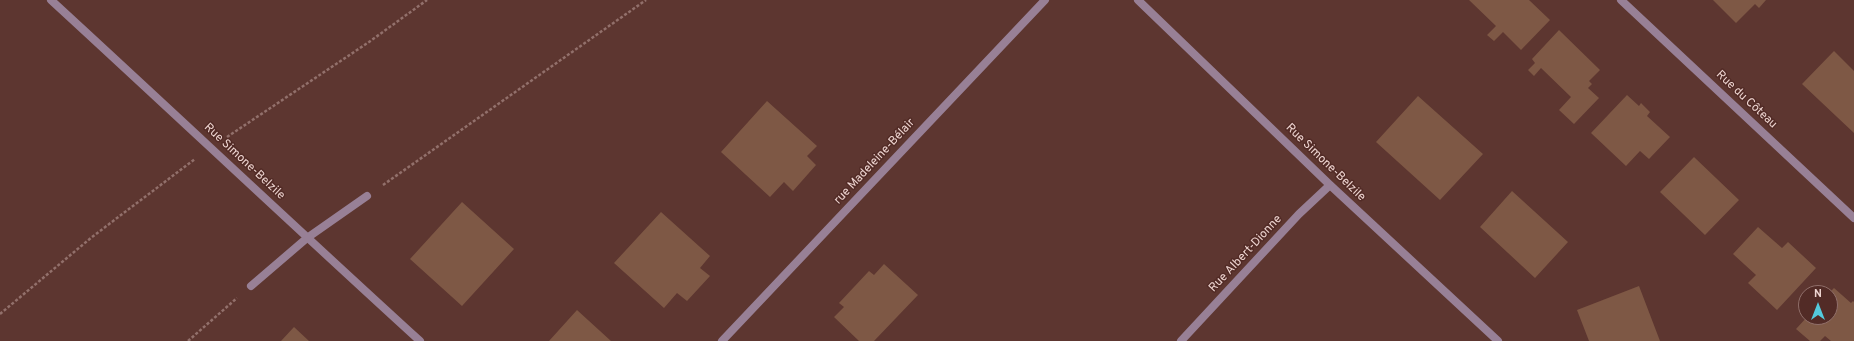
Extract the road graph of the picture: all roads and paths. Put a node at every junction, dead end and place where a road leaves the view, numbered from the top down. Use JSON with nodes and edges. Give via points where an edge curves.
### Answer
{"nodes":[{"id":1,"x":51,"y":0,"type":"edge"},
{"id":2,"x":646,"y":0,"type":"edge"},
{"id":3,"x":1045,"y":0,"type":"edge"},
{"id":4,"x":1138,"y":0,"type":"edge"},
{"id":5,"x":1621,"y":0,"type":"edge"},
{"id":6,"x":1330,"y":185,"type":"junction"},
{"id":7,"x":367,"y":196,"type":"joint"},
{"id":8,"x":1854,"y":218,"type":"edge"},
{"id":9,"x":307,"y":238,"type":"junction"},
{"id":10,"x":251,"y":286,"type":"dead end"},
{"id":11,"x":230,"y":304,"type":"dead end"},
{"id":12,"x":188,"y":341,"type":"edge"},
{"id":13,"x":420,"y":341,"type":"edge"},
{"id":14,"x":722,"y":341,"type":"edge"},
{"id":15,"x":1180,"y":341,"type":"edge"},
{"id":16,"x":1498,"y":341,"type":"edge"}],
"edges":[{"from":1,"to":9,"type":"street","name":"Rue Simone-Belzile"},
{"from":2,"to":7,"type":"path"},
{"from":3,"to":14,"type":"street","name":"rue Madeleine-Bélair"},
{"from":4,"to":6,"type":"street","name":"Rue Simone-Belzile"},
{"from":5,"to":8,"type":"street","name":"Rue du Côteau"},
{"from":6,"to":15,"type":"street","name":"Rue Albert-Dionne","via":[[1299,214]]},
{"from":6,"to":16,"type":"street","name":"Rue Simone-Belzile"},
{"from":7,"to":9,"type":"street"},
{"from":9,"to":10,"type":"street"},
{"from":9,"to":13,"type":"street","name":"Rue Simone-Belzile"},
{"from":11,"to":12,"type":"path"}]}
